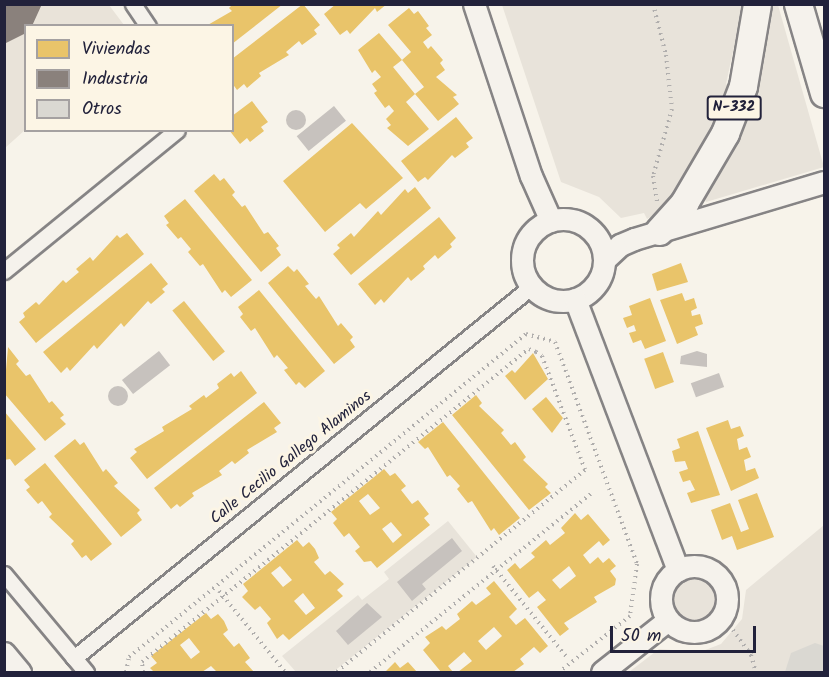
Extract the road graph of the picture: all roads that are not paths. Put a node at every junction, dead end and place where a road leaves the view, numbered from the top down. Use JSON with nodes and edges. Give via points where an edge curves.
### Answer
{"nodes":[{"id":1,"x":474,"y":4,"type":"edge"},
{"id":2,"x":757,"y":4,"type":"edge"},
{"id":3,"x":798,"y":4,"type":"edge"},
{"id":4,"x":133,"y":5,"type":"edge"},
{"id":5,"x":147,"y":24,"type":"edge"},
{"id":6,"x":825,"y":93,"type":"edge"},
{"id":7,"x":175,"y":132,"type":"edge"},
{"id":8,"x":825,"y":182,"type":"edge"},
{"id":9,"x":551,"y":221,"type":"junction"},
{"id":10,"x":654,"y":230,"type":"junction"},
{"id":11,"x":597,"y":236,"type":"junction"},
{"id":12,"x":604,"y":260,"type":"junction"},
{"id":13,"x":4,"y":271,"type":"edge"},
{"id":14,"x":532,"y":286,"type":"junction"},
{"id":15,"x":575,"y":299,"type":"junction"},
{"id":16,"x":678,"y":570,"type":"junction"},
{"id":17,"x":4,"y":574,"type":"edge"},
{"id":18,"x":668,"y":620,"type":"junction"},
{"id":19,"x":4,"y":653,"type":"edge"},
{"id":20,"x":74,"y":658,"type":"junction"},
{"id":21,"x":20,"y":672,"type":"edge"},
{"id":22,"x":86,"y":672,"type":"edge"},
{"id":23,"x":602,"y":672,"type":"edge"}],
"edges":[{"from":1,"to":9,"type":"street","via":[[531,176]]},
{"from":2,"to":10,"type":"highway","number":"N-332","via":[[743,86],[725,133],[684,203]]},
{"from":3,"to":6,"type":"highway"},
{"from":4,"to":5,"type":"street"},
{"from":7,"to":13,"type":"street"},
{"from":8,"to":10,"type":"street"},
{"from":9,"to":11,"type":"street","via":[[576,221]]},
{"from":9,"to":14,"type":"street","via":[[539,227],[524,249],[522,263]]},
{"from":10,"to":11,"type":"street"},
{"from":10,"to":12,"type":"street","via":[[620,245]]},
{"from":11,"to":12,"type":"street"},
{"from":12,"to":15,"type":"street","via":[[596,284]]},
{"from":14,"to":15,"type":"street","via":[[552,300]]},
{"from":14,"to":20,"type":"street","name":"Calle Cecilio Gallego Alaminos"},
{"from":15,"to":16,"type":"street"},
{"from":16,"to":18,"type":"street","via":[[661,592]]},
{"from":16,"to":18,"type":"street","via":[[699,566],[717,575],[724,583],[728,604],[718,623],[698,633],[676,628]]},
{"from":17,"to":20,"type":"street"},
{"from":18,"to":23,"type":"street"},
{"from":19,"to":21,"type":"street"},
{"from":20,"to":22,"type":"street"}]}
